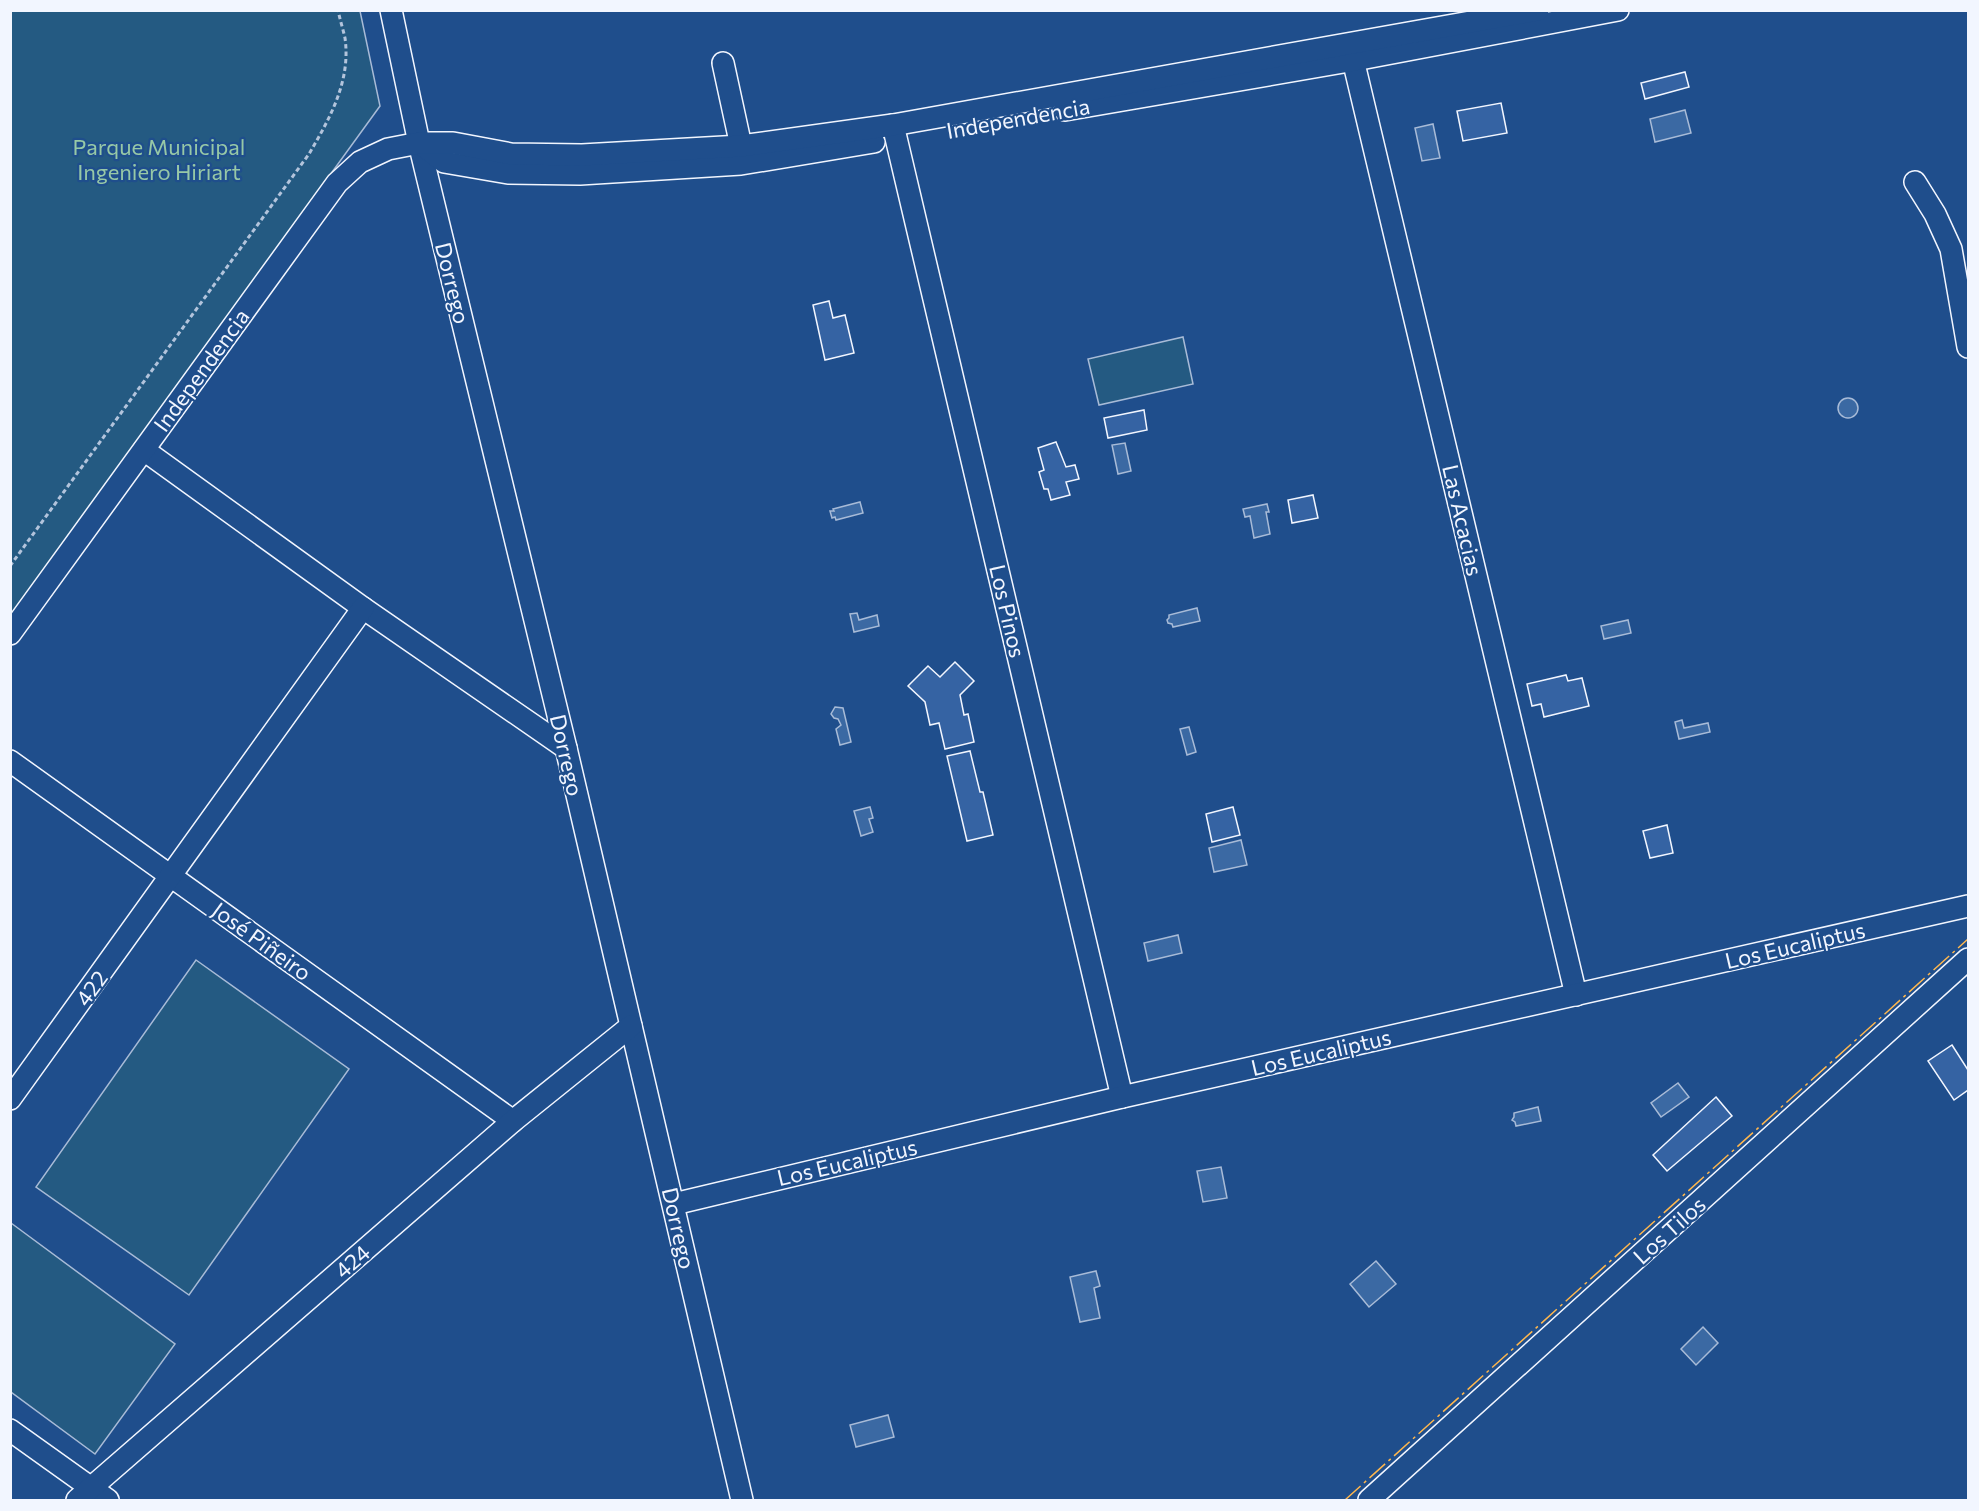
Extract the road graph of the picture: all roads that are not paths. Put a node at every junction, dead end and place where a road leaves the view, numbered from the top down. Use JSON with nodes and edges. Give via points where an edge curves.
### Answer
{"nodes":[{"id":1,"x":391,"y":10,"type":"edge"},
{"id":2,"x":1538,"y":10,"type":"edge"},
{"id":3,"x":1618,"y":10,"type":"edge"},
{"id":4,"x":1352,"y":53,"type":"junction"},
{"id":5,"x":723,"y":63,"type":"dead end"},
{"id":6,"x":895,"y":132,"type":"junction"},
{"id":7,"x":419,"y":143,"type":"junction"},
{"id":8,"x":741,"y":155,"type":"junction"},
{"id":9,"x":1916,"y":182,"type":"dead end"},
{"id":10,"x":1968,"y":347,"type":"edge"},
{"id":11,"x":144,"y":450,"type":"junction"},
{"id":12,"x":363,"y":608,"type":"junction"},
{"id":13,"x":10,"y":634,"type":"edge"},
{"id":14,"x":566,"y":748,"type":"junction"},
{"id":15,"x":10,"y":761,"type":"edge"},
{"id":16,"x":172,"y":876,"type":"junction"},
{"id":17,"x":1968,"y":906,"type":"edge"},
{"id":18,"x":1968,"y":959,"type":"edge"},
{"id":19,"x":1576,"y":995,"type":"junction"},
{"id":20,"x":631,"y":1026,"type":"junction"},
{"id":21,"x":1122,"y":1097,"type":"junction"},
{"id":22,"x":10,"y":1099,"type":"edge"},
{"id":23,"x":513,"y":1121,"type":"junction"},
{"id":24,"x":674,"y":1204,"type":"junction"},
{"id":25,"x":10,"y":1430,"type":"edge"},
{"id":26,"x":92,"y":1496,"type":"edge"},
{"id":27,"x":742,"y":1500,"type":"edge"},
{"id":28,"x":1369,"y":1500,"type":"edge"}],
"edges":[{"from":1,"to":7,"type":"street","name":"Dorrego"},
{"from":2,"to":4,"type":"street","name":"Independencia"},
{"from":3,"to":4,"type":"street","name":"Independencia"},
{"from":4,"to":6,"type":"street","name":"Independencia"},
{"from":4,"to":19,"type":"street","name":"Las Acacias"},
{"from":5,"to":8,"type":"street"},
{"from":6,"to":8,"type":"street","name":"Independencia"},
{"from":6,"to":21,"type":"street","name":"Los Pinos"},
{"from":7,"to":8,"type":"street","name":"Independencia","via":[[444,162],[508,173],[580,174]]},
{"from":7,"to":11,"type":"street","name":"Independencia","via":[[388,149],[360,162],[337,183]]},
{"from":7,"to":14,"type":"street","name":"Dorrego"},
{"from":9,"to":10,"type":"street","via":[[1951,249]]},
{"from":11,"to":12,"type":"street"},
{"from":11,"to":13,"type":"street","name":"Independencia"},
{"from":12,"to":14,"type":"street"},
{"from":12,"to":16,"type":"street","name":"422"},
{"from":14,"to":20,"type":"street","name":"Dorrego"},
{"from":15,"to":16,"type":"street","name":"José Piñeiro"},
{"from":16,"to":22,"type":"street","name":"422"},
{"from":16,"to":23,"type":"street","name":"José Piñeiro"},
{"from":17,"to":19,"type":"street","name":"Los Eucaliptus"},
{"from":18,"to":28,"type":"street","name":"Los Tilos"},
{"from":19,"to":21,"type":"street","name":"Los Eucaliptus"},
{"from":20,"to":23,"type":"street","name":"424"},
{"from":20,"to":24,"type":"street","name":"Dorrego"},
{"from":21,"to":24,"type":"street","name":"Los Eucaliptus"},
{"from":23,"to":26,"type":"street","name":"424"},
{"from":24,"to":27,"type":"street","name":"Dorrego"},
{"from":25,"to":26,"type":"street"}]}
